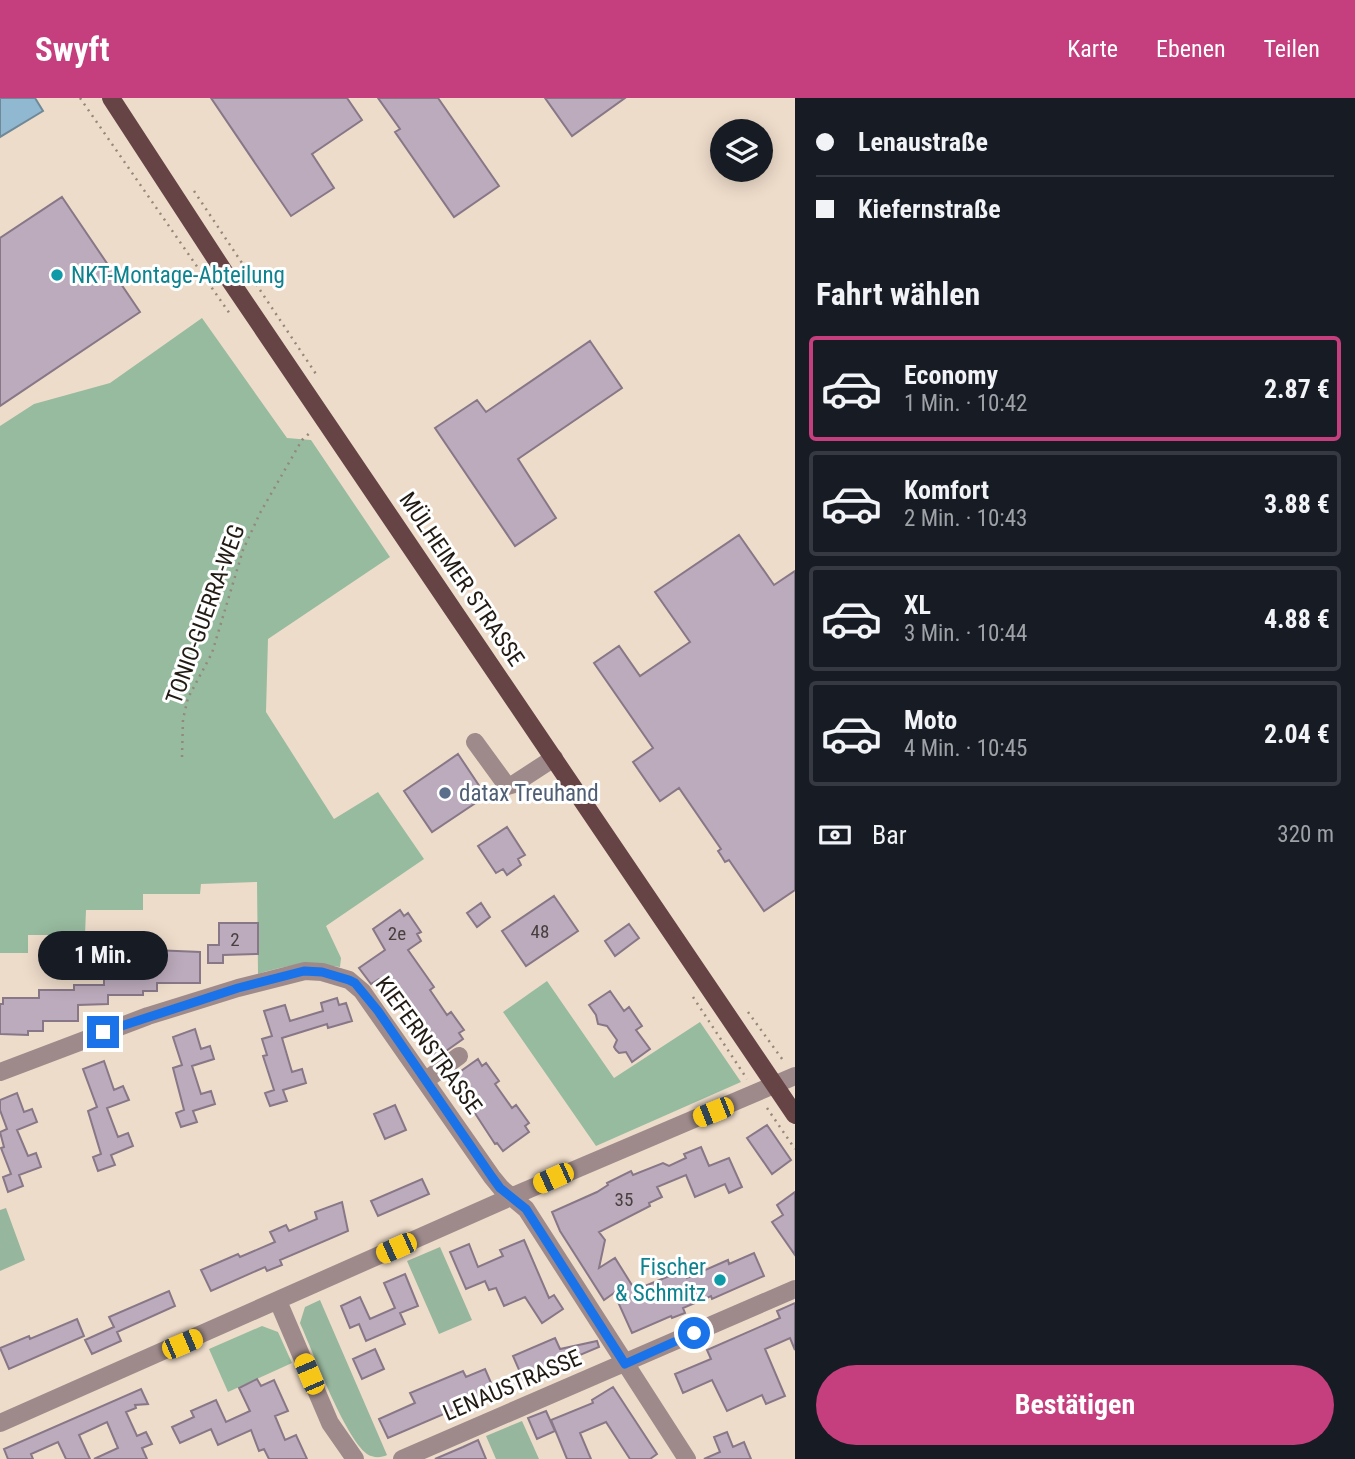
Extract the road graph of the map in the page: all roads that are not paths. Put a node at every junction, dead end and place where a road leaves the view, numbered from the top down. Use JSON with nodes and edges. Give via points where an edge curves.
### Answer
{"nodes":[{"id":1,"x":111,"y":98,"type":"edge"},
{"id":2,"x":475,"y":742,"type":"dead end"},
{"id":3,"x":554,"y":758,"type":"junction"},
{"id":4,"x":459,"y":1056,"type":"dead end"},
{"id":5,"x":0,"y":1072,"type":"edge"},
{"id":6,"x":795,"y":1076,"type":"edge"},
{"id":7,"x":426,"y":1080,"type":"junction"},
{"id":8,"x":775,"y":1085,"type":"junction"},
{"id":9,"x":795,"y":1115,"type":"edge"},
{"id":10,"x":513,"y":1196,"type":"junction"},
{"id":11,"x":795,"y":1289,"type":"edge"},
{"id":12,"x":278,"y":1301,"type":"junction"},
{"id":13,"x":625,"y":1364,"type":"junction"},
{"id":14,"x":0,"y":1423,"type":"edge"},
{"id":15,"x":355,"y":1459,"type":"edge"},
{"id":16,"x":402,"y":1459,"type":"edge"},
{"id":17,"x":687,"y":1459,"type":"edge"}],
"edges":[{"from":1,"to":3,"type":"main road","name":"MÜLHEIMER STRASSE"},
{"from":2,"to":3,"type":"street","via":[[507,786]]},
{"from":3,"to":8,"type":"main road","name":"MÜLHEIMER STRASSE"},
{"from":4,"to":7,"type":"street"},
{"from":5,"to":7,"type":"street","name":"KIEFERNSTRASSE","via":[[148,1016],[304,971],[355,983]]},
{"from":6,"to":8,"type":"street"},
{"from":7,"to":10,"type":"street","name":"KIEFERNSTRASSE","via":[[500,1188]]},
{"from":8,"to":9,"type":"main road","name":"MÜLHEIMER STRASSE"},
{"from":8,"to":10,"type":"street"},
{"from":10,"to":12,"type":"street"},
{"from":10,"to":13,"type":"street","name":"KIEFERNSTRASSE","via":[[526,1209]]},
{"from":11,"to":13,"type":"street","name":"LENAUSTRASSE"},
{"from":12,"to":14,"type":"street"},
{"from":12,"to":15,"type":"street","via":[[330,1423]]},
{"from":13,"to":16,"type":"street","name":"LENAUSTRASSE"},
{"from":13,"to":17,"type":"street","name":"KIEFERNSTRASSE"}]}
